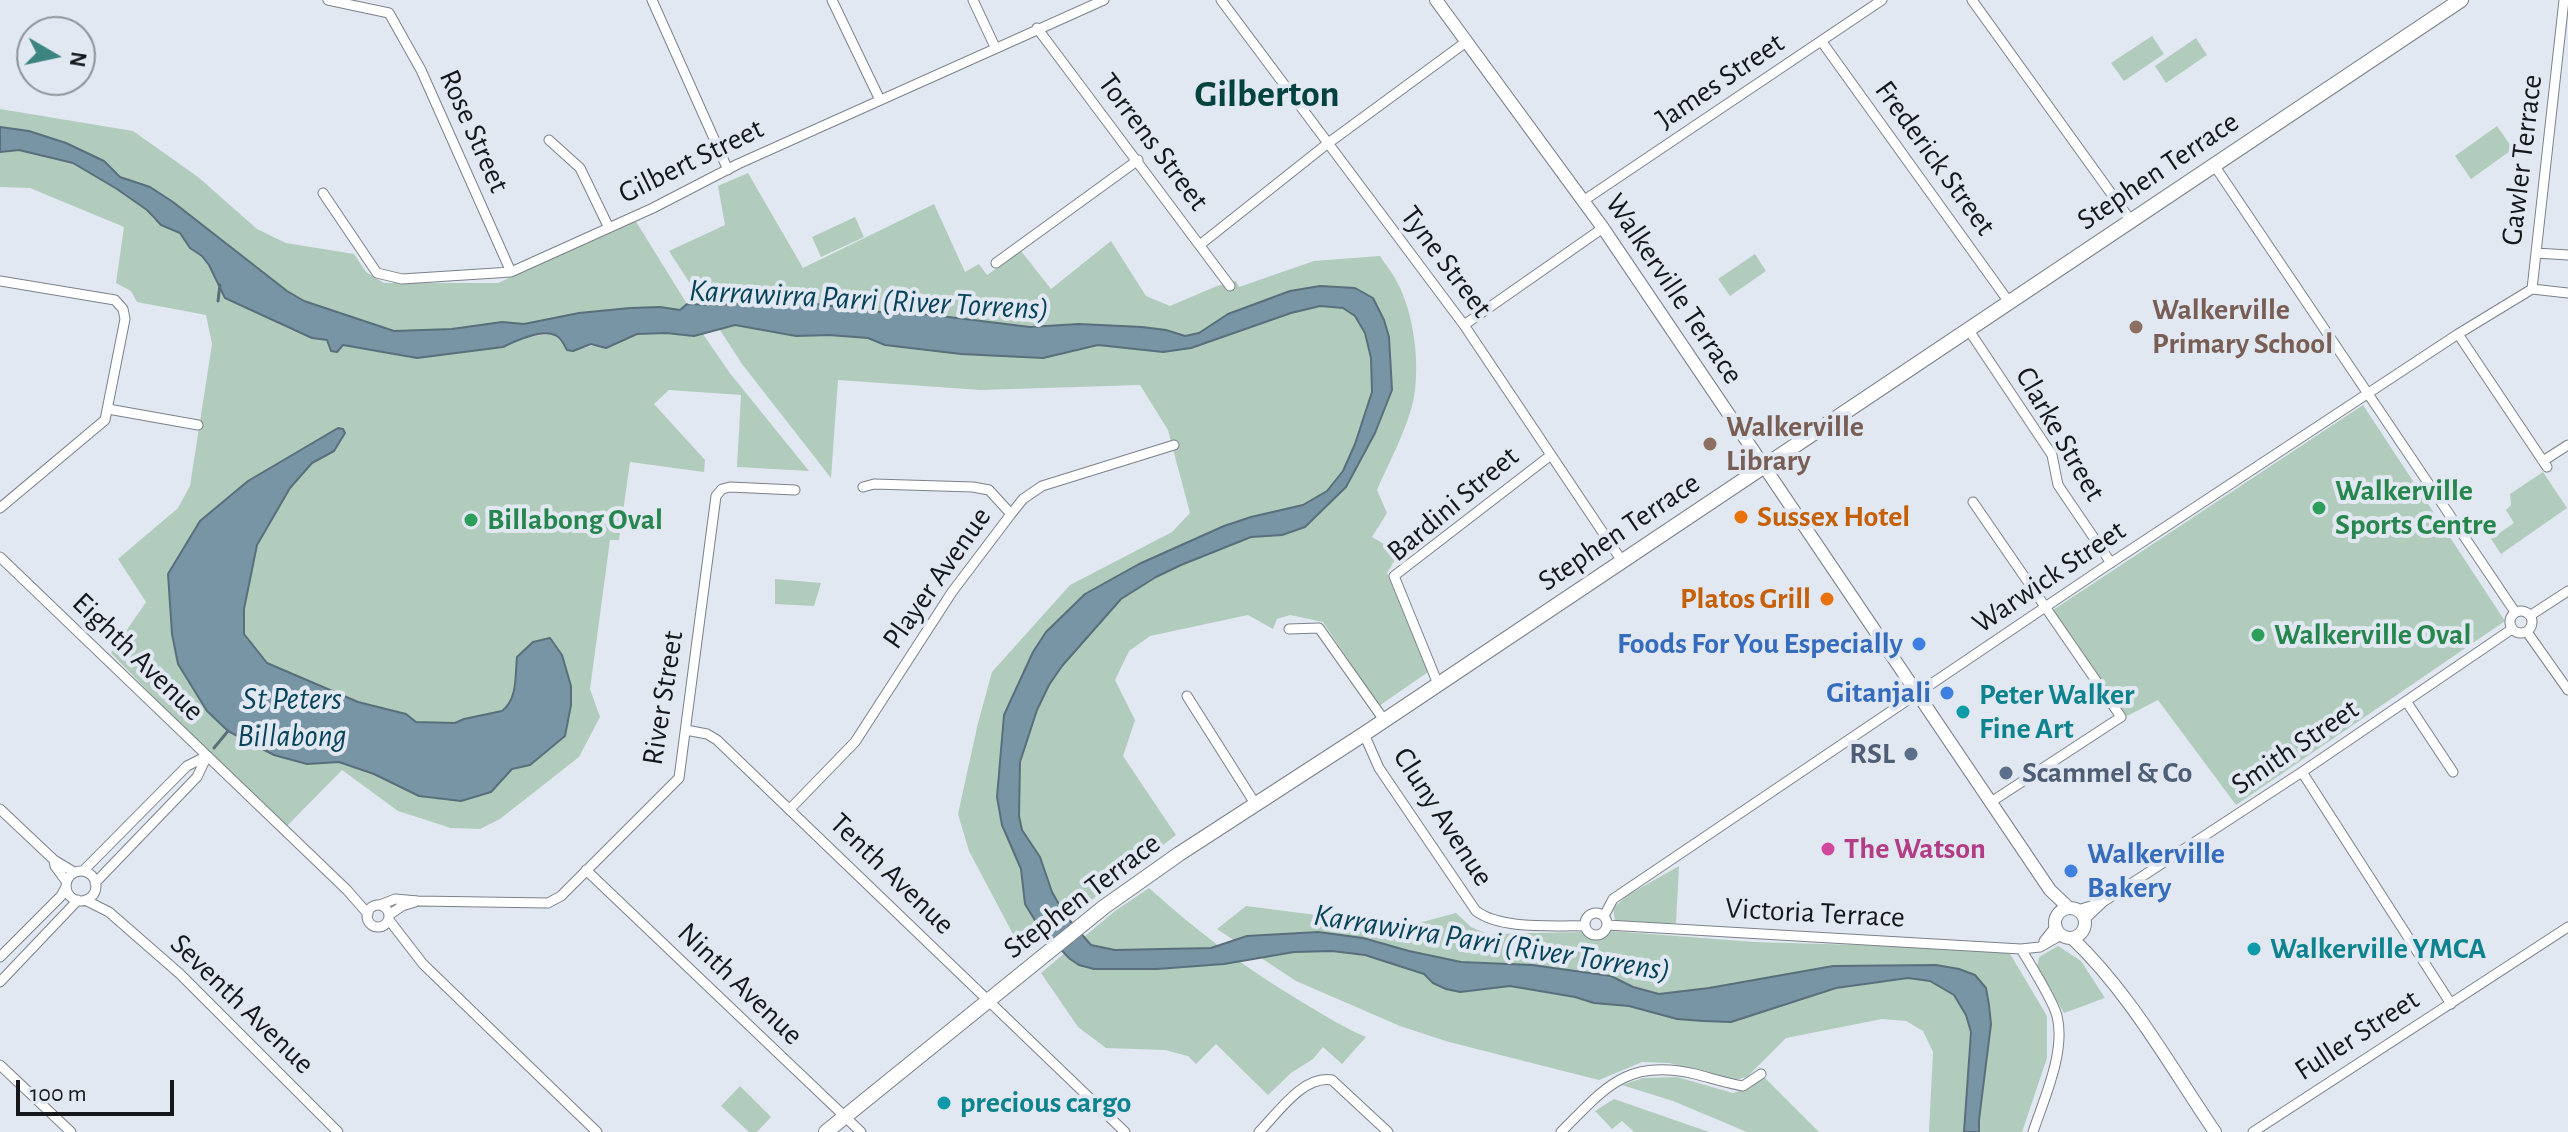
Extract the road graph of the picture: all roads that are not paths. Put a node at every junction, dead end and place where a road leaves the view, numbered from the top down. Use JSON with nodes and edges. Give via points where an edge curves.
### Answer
{"nodes":[{"id":1,"x":328,"y":0,"type":"edge"},
{"id":2,"x":652,"y":0,"type":"edge"},
{"id":3,"x":832,"y":0,"type":"edge"},
{"id":4,"x":973,"y":0,"type":"edge"},
{"id":5,"x":1104,"y":0,"type":"edge"},
{"id":6,"x":1221,"y":0,"type":"edge"},
{"id":7,"x":1436,"y":0,"type":"edge"},
{"id":8,"x":1882,"y":0,"type":"edge"},
{"id":9,"x":1972,"y":0,"type":"edge"},
{"id":10,"x":2461,"y":0,"type":"edge"},
{"id":11,"x":2564,"y":0,"type":"edge"},
{"id":12,"x":1091,"y":2,"type":"edge"},
{"id":13,"x":1037,"y":28,"type":"junction"},
{"id":14,"x":2564,"y":37,"type":"edge"},
{"id":15,"x":1466,"y":42,"type":"junction"},
{"id":16,"x":1822,"y":42,"type":"junction"},
{"id":17,"x":995,"y":47,"type":"junction"},
{"id":18,"x":880,"y":100,"type":"junction"},
{"id":19,"x":549,"y":140,"type":"dead end"},
{"id":20,"x":1327,"y":144,"type":"junction"},
{"id":21,"x":1138,"y":160,"type":"junction"},
{"id":22,"x":2214,"y":165,"type":"junction"},
{"id":23,"x":728,"y":170,"type":"junction"},
{"id":24,"x":323,"y":193,"type":"dead end"},
{"id":25,"x":1583,"y":201,"type":"junction"},
{"id":26,"x":2131,"y":221,"type":"junction"},
{"id":27,"x":609,"y":228,"type":"junction"},
{"id":28,"x":1603,"y":228,"type":"junction"},
{"id":29,"x":1201,"y":244,"type":"junction"},
{"id":30,"x":2536,"y":253,"type":"junction"},
{"id":31,"x":2568,"y":255,"type":"edge"},
{"id":32,"x":996,"y":263,"type":"dead end"},
{"id":33,"x":511,"y":272,"type":"junction"},
{"id":34,"x":0,"y":281,"type":"edge"},
{"id":35,"x":1230,"y":286,"type":"dead end"},
{"id":36,"x":2532,"y":289,"type":"junction"},
{"id":37,"x":2568,"y":293,"type":"edge"},
{"id":38,"x":2009,"y":302,"type":"junction"},
{"id":39,"x":1464,"y":325,"type":"junction"},
{"id":40,"x":1968,"y":329,"type":"junction"},
{"id":41,"x":2458,"y":334,"type":"junction"},
{"id":42,"x":2370,"y":395,"type":"junction"},
{"id":43,"x":108,"y":409,"type":"junction"},
{"id":44,"x":198,"y":425,"type":"dead end"},
{"id":45,"x":1174,"y":445,"type":"dead end"},
{"id":46,"x":2568,"y":445,"type":"edge"},
{"id":47,"x":1551,"y":455,"type":"junction"},
{"id":48,"x":1763,"y":467,"type":"junction"},
{"id":49,"x":863,"y":487,"type":"dead end"},
{"id":50,"x":795,"y":490,"type":"dead end"},
{"id":51,"x":1973,"y":502,"type":"dead end"},
{"id":52,"x":0,"y":508,"type":"edge"},
{"id":53,"x":1011,"y":514,"type":"junction"},
{"id":54,"x":0,"y":557,"type":"edge"},
{"id":55,"x":1622,"y":561,"type":"junction"},
{"id":56,"x":2111,"y":563,"type":"junction"},
{"id":57,"x":2568,"y":591,"type":"edge"},
{"id":58,"x":2047,"y":607,"type":"junction"},
{"id":59,"x":2515,"y":612,"type":"junction"},
{"id":60,"x":2531,"y":615,"type":"junction"},
{"id":61,"x":1289,"y":629,"type":"dead end"},
{"id":62,"x":2512,"y":629,"type":"junction"},
{"id":63,"x":2527,"y":632,"type":"junction"},
{"id":64,"x":1438,"y":684,"type":"junction"},
{"id":65,"x":2568,"y":690,"type":"edge"},
{"id":66,"x":1918,"y":695,"type":"junction"},
{"id":67,"x":1187,"y":696,"type":"dead end"},
{"id":68,"x":2406,"y":701,"type":"junction"},
{"id":69,"x":1384,"y":720,"type":"junction"},
{"id":70,"x":686,"y":730,"type":"junction"},
{"id":71,"x":1364,"y":734,"type":"junction"},
{"id":72,"x":207,"y":756,"type":"junction"},
{"id":73,"x":2302,"y":772,"type":"junction"},
{"id":74,"x":2453,"y":772,"type":"dead end"},
{"id":75,"x":1991,"y":802,"type":"junction"},
{"id":76,"x":1256,"y":805,"type":"junction"},
{"id":77,"x":0,"y":809,"type":"edge"},
{"id":78,"x":790,"y":809,"type":"junction"},
{"id":79,"x":54,"y":860,"type":"junction"},
{"id":80,"x":586,"y":870,"type":"junction"},
{"id":81,"x":79,"y":871,"type":"junction"},
{"id":82,"x":66,"y":884,"type":"junction"},
{"id":83,"x":95,"y":887,"type":"junction"},
{"id":84,"x":347,"y":890,"type":"junction"},
{"id":85,"x":82,"y":900,"type":"junction"},
{"id":86,"x":418,"y":901,"type":"junction"},
{"id":87,"x":378,"y":905,"type":"junction"},
{"id":88,"x":109,"y":912,"type":"junction"},
{"id":89,"x":368,"y":914,"type":"junction"},
{"id":90,"x":1606,"y":920,"type":"junction"},
{"id":91,"x":387,"y":921,"type":"junction"},
{"id":92,"x":2070,"y":923,"type":"junction"},
{"id":93,"x":1585,"y":926,"type":"junction"},
{"id":94,"x":2568,"y":927,"type":"edge"},
{"id":95,"x":2021,"y":949,"type":"junction"},
{"id":96,"x":0,"y":957,"type":"edge"},
{"id":97,"x":0,"y":982,"type":"edge"},
{"id":98,"x":988,"y":1001,"type":"junction"},
{"id":99,"x":2451,"y":1004,"type":"junction"},
{"id":100,"x":0,"y":1065,"type":"edge"},
{"id":101,"x":1761,"y":1074,"type":"dead end"},
{"id":102,"x":845,"y":1117,"type":"junction"},
{"id":103,"x":2269,"y":1128,"type":"edge"},
{"id":104,"x":71,"y":1132,"type":"edge"},
{"id":105,"x":338,"y":1132,"type":"edge"},
{"id":106,"x":597,"y":1132,"type":"edge"},
{"id":107,"x":826,"y":1132,"type":"edge"},
{"id":108,"x":861,"y":1132,"type":"edge"},
{"id":109,"x":1125,"y":1132,"type":"edge"},
{"id":110,"x":1259,"y":1132,"type":"edge"},
{"id":111,"x":1388,"y":1132,"type":"edge"},
{"id":112,"x":1561,"y":1132,"type":"edge"},
{"id":113,"x":2033,"y":1132,"type":"edge"},
{"id":114,"x":2215,"y":1132,"type":"edge"},
{"id":115,"x":2253,"y":1132,"type":"edge"}],
"edges":[{"from":1,"to":33,"type":"street","name":"Rose Street","via":[[389,13],[421,70]]},
{"from":2,"to":23,"type":"street"},
{"from":3,"to":18,"type":"street"},
{"from":4,"to":17,"type":"street"},
{"from":5,"to":12,"type":"street","name":"Gilbert Street"},
{"from":6,"to":20,"type":"street","name":"Tyne Street"},
{"from":7,"to":15,"type":"street","name":"Walkerville Terrace"},
{"from":8,"to":16,"type":"street","name":"James Street"},
{"from":9,"to":26,"type":"street"},
{"from":10,"to":22,"type":"main road","name":"Stephen Terrace"},
{"from":11,"to":14,"type":"street","name":"Gawler Terrace"},
{"from":12,"to":13,"type":"street","name":"Gilbert Street"},
{"from":13,"to":17,"type":"street","name":"Gilbert Street"},
{"from":13,"to":21,"type":"street","name":"Torrens Street"},
{"from":14,"to":30,"type":"street","name":"Gawler Terrace"},
{"from":15,"to":20,"type":"street"},
{"from":15,"to":25,"type":"street","name":"Walkerville Terrace"},
{"from":16,"to":25,"type":"street","name":"James Street"},
{"from":16,"to":38,"type":"street","name":"Frederick Street"},
{"from":17,"to":18,"type":"street","name":"Gilbert Street"},
{"from":18,"to":23,"type":"street","name":"Gilbert Street"},
{"from":19,"to":27,"type":"street","via":[[580,168]]},
{"from":20,"to":29,"type":"street"},
{"from":20,"to":39,"type":"street","name":"Tyne Street"},
{"from":21,"to":29,"type":"street","name":"Torrens Street"},
{"from":21,"to":32,"type":"street"},
{"from":22,"to":26,"type":"main road","name":"Stephen Terrace"},
{"from":22,"to":42,"type":"street"},
{"from":23,"to":27,"type":"street","name":"Gilbert Street"},
{"from":24,"to":33,"type":"street","name":"Gilbert Street","via":[[377,273],[402,279]]},
{"from":25,"to":28,"type":"street","name":"Walkerville Terrace"},
{"from":26,"to":38,"type":"main road","name":"Stephen Terrace"},
{"from":27,"to":33,"type":"street","name":"Gilbert Street"},
{"from":28,"to":39,"type":"street"},
{"from":28,"to":48,"type":"street","name":"Walkerville Terrace"},
{"from":29,"to":35,"type":"street","name":"Torrens Street"},
{"from":30,"to":31,"type":"street"},
{"from":30,"to":36,"type":"street","name":"Gawler Terrace"},
{"from":34,"to":43,"type":"street","via":[[120,305],[125,319]]},
{"from":36,"to":37,"type":"street","name":"Gawler Terrace"},
{"from":36,"to":41,"type":"street","name":"Warwick Street"},
{"from":38,"to":40,"type":"main road","name":"Stephen Terrace"},
{"from":39,"to":47,"type":"street","name":"Tyne Street"},
{"from":40,"to":48,"type":"main road","name":"Stephen Terrace"},
{"from":40,"to":56,"type":"street","name":"Clarke Street","via":[[2052,455],[2058,485]]},
{"from":41,"to":42,"type":"street","name":"Warwick Street"},
{"from":41,"to":46,"type":"street","via":[[2545,464]]},
{"from":42,"to":56,"type":"street","name":"Warwick Street"},
{"from":42,"to":59,"type":"street"},
{"from":43,"to":44,"type":"street"},
{"from":43,"to":52,"type":"street","via":[[102,426]]},
{"from":45,"to":53,"type":"street","name":"Player Avenue","via":[[1042,486]]},
{"from":47,"to":55,"type":"street","name":"Tyne Street"},
{"from":47,"to":64,"type":"street","name":"Bardini Street","via":[[1394,576]]},
{"from":48,"to":55,"type":"main road","name":"Stephen Terrace"},
{"from":48,"to":66,"type":"street","name":"Walkerville Terrace"},
{"from":49,"to":53,"type":"street","via":[[973,487],[989,490]]},
{"from":50,"to":70,"type":"street","name":"River Street","via":[[730,487],[716,496]]},
{"from":51,"to":58,"type":"street"},
{"from":53,"to":78,"type":"street","name":"Player Avenue","via":[[952,592],[855,742]]},
{"from":54,"to":72,"type":"street","name":"Eighth Avenue"},
{"from":55,"to":64,"type":"main road","name":"Stephen Terrace"},
{"from":56,"to":58,"type":"street","name":"Warwick Street"},
{"from":57,"to":60,"type":"street"},
{"from":58,"to":66,"type":"street","name":"Warwick Street"},
{"from":58,"to":75,"type":"street","via":[[2121,717]]},
{"from":59,"to":60,"type":"street"},
{"from":59,"to":62,"type":"street"},
{"from":60,"to":63,"type":"street"},
{"from":61,"to":69,"type":"street","via":[[1319,628]]},
{"from":62,"to":63,"type":"street"},
{"from":62,"to":68,"type":"street","name":"Smith Street"},
{"from":63,"to":65,"type":"street"},
{"from":64,"to":69,"type":"main road","name":"Stephen Terrace"},
{"from":66,"to":75,"type":"street","name":"Walkerville Terrace"},
{"from":66,"to":90,"type":"street","name":"Warwick Street","via":[[1613,899]]},
{"from":67,"to":76,"type":"street"},
{"from":68,"to":73,"type":"street","name":"Smith Street"},
{"from":68,"to":74,"type":"street"},
{"from":69,"to":71,"type":"main road","name":"Stephen Terrace"},
{"from":70,"to":78,"type":"street","name":"Tenth Avenue","via":[[710,735]]},
{"from":70,"to":80,"type":"street","name":"River Street","via":[[679,778]]},
{"from":71,"to":76,"type":"main road","name":"Stephen Terrace"},
{"from":71,"to":93,"type":"street","name":"Cluny Avenue","via":[[1379,768],[1476,911],[1502,923]]},
{"from":72,"to":81,"type":"street","via":[[187,766]]},
{"from":72,"to":83,"type":"street","via":[[197,777]]},
{"from":72,"to":84,"type":"street","name":"Eighth Avenue"},
{"from":73,"to":92,"type":"street","name":"Smith Street"},
{"from":73,"to":99,"type":"street"},
{"from":75,"to":92,"type":"street","name":"Walkerville Terrace"},
{"from":76,"to":98,"type":"main road","name":"Stephen Terrace","via":[[1104,907]]},
{"from":77,"to":79,"type":"street"},
{"from":78,"to":98,"type":"street","name":"Tenth Avenue"},
{"from":79,"to":81,"type":"street"},
{"from":79,"to":82,"type":"street"},
{"from":80,"to":86,"type":"street","name":"River Street","via":[[553,902]]},
{"from":80,"to":102,"type":"street","name":"Ninth Avenue"},
{"from":81,"to":82,"type":"street"},
{"from":81,"to":83,"type":"street","via":[[93,877]]},
{"from":82,"to":85,"type":"street","via":[[69,894]]},
{"from":82,"to":96,"type":"street","via":[[61,896]]},
{"from":83,"to":85,"type":"street"},
{"from":83,"to":88,"type":"street","name":"Seventh Avenue"},
{"from":84,"to":87,"type":"street","name":"Eighth Avenue"},
{"from":84,"to":89,"type":"street","name":"Eighth Avenue"},
{"from":85,"to":88,"type":"street","name":"Seventh Avenue"},
{"from":85,"to":97,"type":"street"},
{"from":86,"to":87,"type":"street","name":"River Street","via":[[395,899]]},
{"from":86,"to":91,"type":"street","name":"River Street","via":[[402,906]]},
{"from":87,"to":89,"type":"street"},
{"from":87,"to":91,"type":"street","via":[[386,908]]},
{"from":88,"to":105,"type":"street","name":"Seventh Avenue","via":[[180,974]]},
{"from":89,"to":91,"type":"street","via":[[372,925]]},
{"from":90,"to":93,"type":"street","via":[[1593,914]]},
{"from":90,"to":93,"type":"street","via":[[1604,932],[1597,935]]},
{"from":90,"to":95,"type":"street","name":"Victoria Terrace"},
{"from":91,"to":106,"type":"street","via":[[423,964]]},
{"from":92,"to":95,"type":"street","name":"Victoria Terrace","via":[[2040,947]]},
{"from":92,"to":114,"type":"street","name":"Walkerville Terrace"},
{"from":94,"to":99,"type":"street","name":"Fuller Street"},
{"from":95,"to":113,"type":"street","via":[[2057,1015],[2058,1049]]},
{"from":98,"to":102,"type":"main road","name":"Stephen Terrace"},
{"from":98,"to":109,"type":"street","name":"Tenth Avenue"},
{"from":99,"to":103,"type":"street","name":"Fuller Street"},
{"from":100,"to":104,"type":"street"},
{"from":101,"to":112,"type":"street","via":[[1743,1086],[1666,1070],[1627,1075]]},
{"from":102,"to":107,"type":"main road","name":"Stephen Terrace"},
{"from":102,"to":108,"type":"street","name":"Ninth Avenue"},
{"from":103,"to":115,"type":"street","name":"Fuller Street"},
{"from":110,"to":111,"type":"street","via":[[1307,1084],[1326,1079]]}]}
